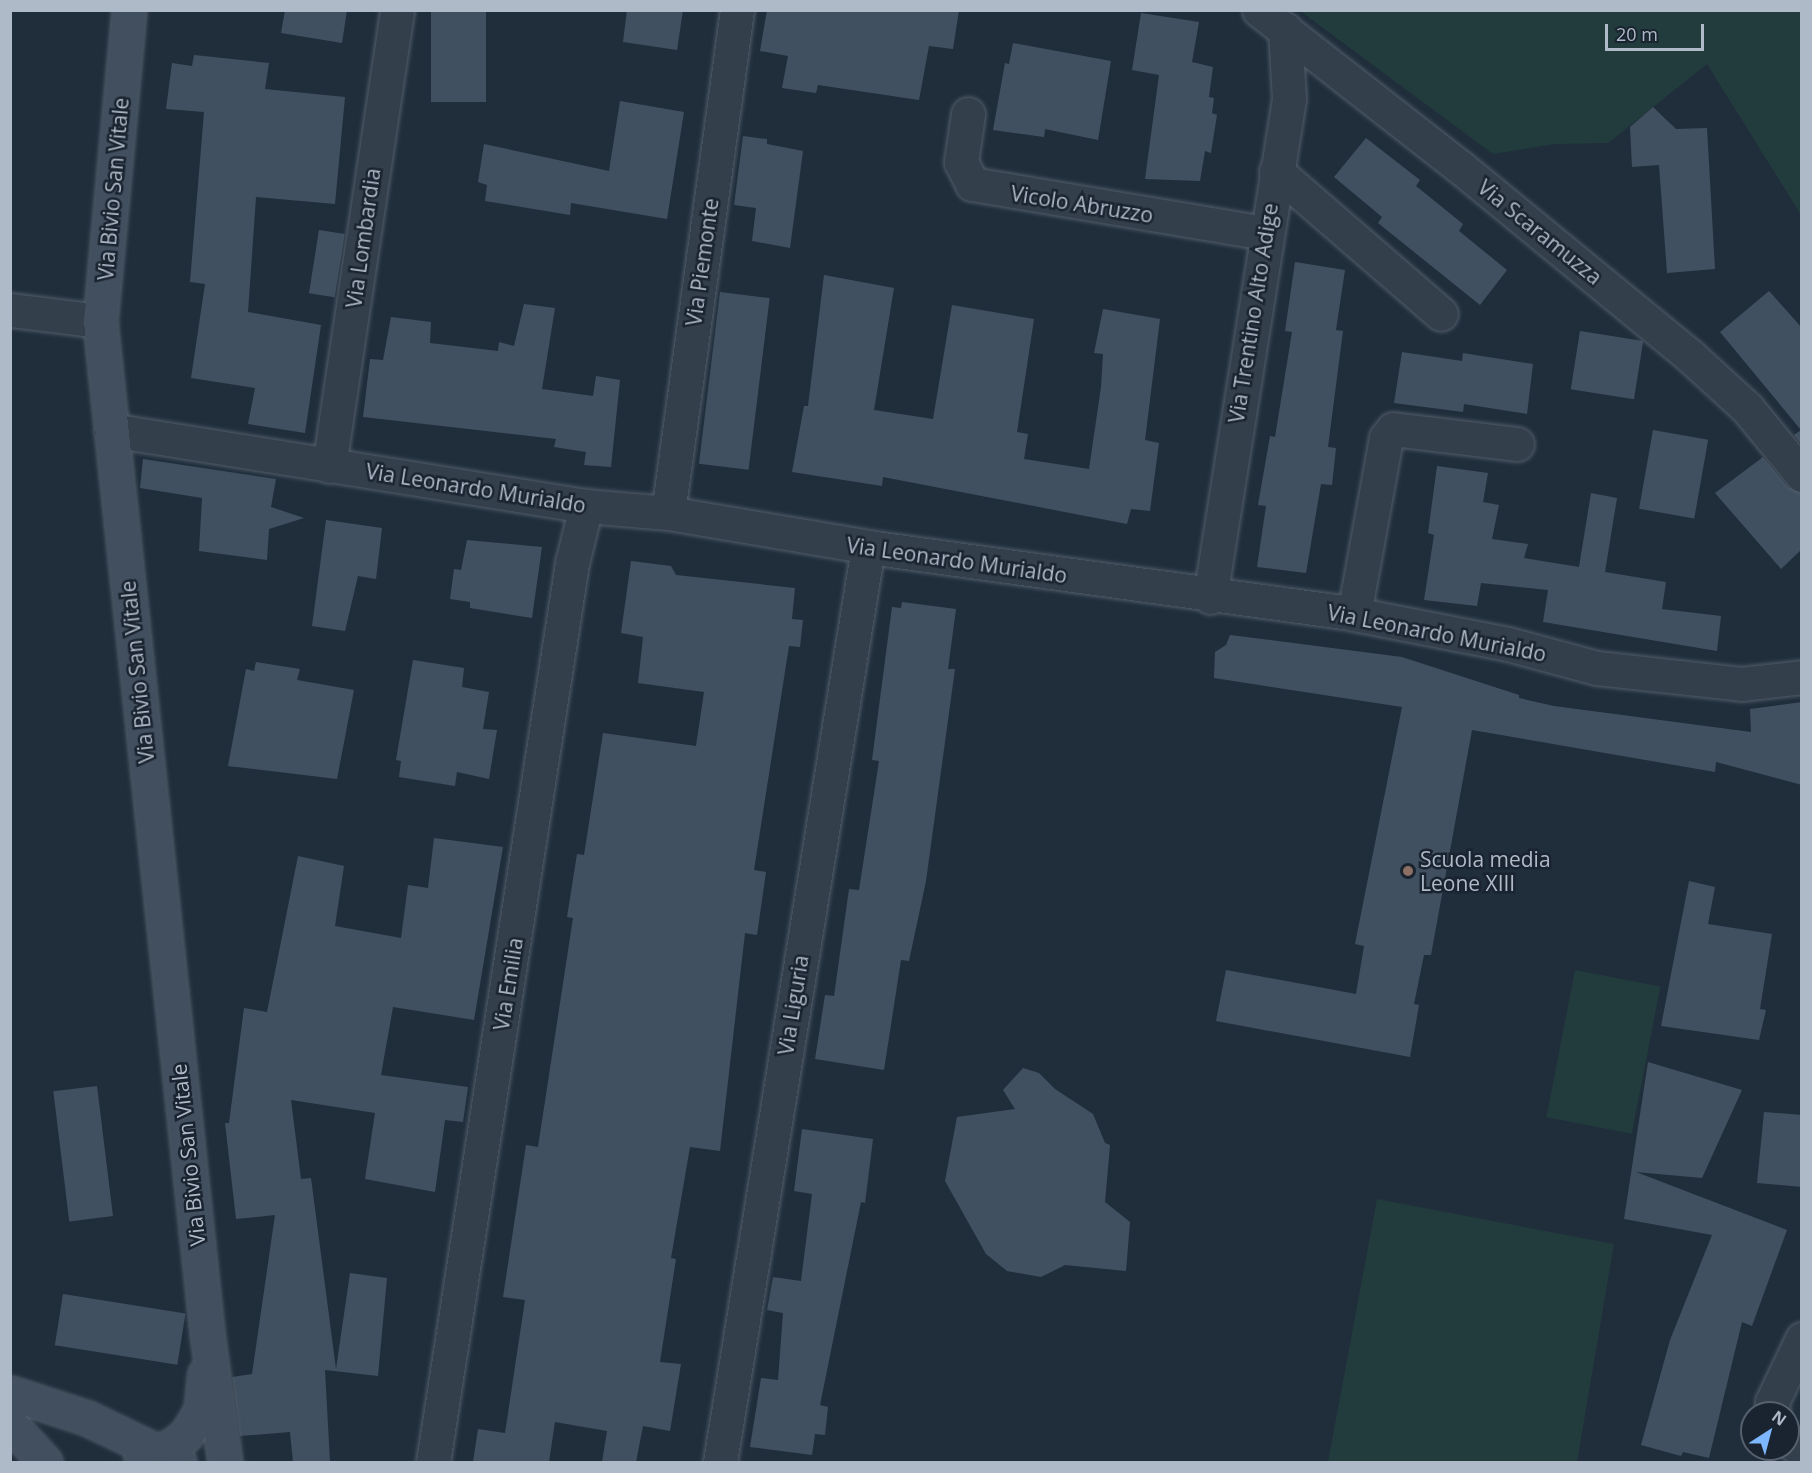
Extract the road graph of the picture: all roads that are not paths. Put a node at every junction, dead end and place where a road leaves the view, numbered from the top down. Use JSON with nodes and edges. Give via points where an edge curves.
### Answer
{"nodes":[{"id":1,"x":129,"y":10,"type":"edge"},
{"id":2,"x":397,"y":10,"type":"edge"},
{"id":3,"x":737,"y":10,"type":"edge"},
{"id":4,"x":1259,"y":10,"type":"edge"},
{"id":5,"x":1285,"y":29,"type":"junction"},
{"id":6,"x":968,"y":114,"type":"dead end"},
{"id":7,"x":1276,"y":171,"type":"junction"},
{"id":8,"x":1265,"y":233,"type":"junction"},
{"id":9,"x":10,"y":310,"type":"edge"},
{"id":10,"x":1441,"y":314,"type":"dead end"},
{"id":11,"x":100,"y":321,"type":"junction"},
{"id":12,"x":111,"y":430,"type":"junction"},
{"id":13,"x":1517,"y":444,"type":"dead end"},
{"id":14,"x":330,"y":466,"type":"junction"},
{"id":15,"x":1802,"y":475,"type":"edge"},
{"id":16,"x":586,"y":506,"type":"junction"},
{"id":17,"x":668,"y":513,"type":"junction"},
{"id":18,"x":868,"y":547,"type":"junction"},
{"id":19,"x":1210,"y":597,"type":"junction"},
{"id":20,"x":1354,"y":614,"type":"junction"},
{"id":21,"x":1802,"y":677,"type":"edge"},
{"id":22,"x":207,"y":1333,"type":"junction"},
{"id":23,"x":1802,"y":1339,"type":"edge"},
{"id":24,"x":10,"y":1393,"type":"edge"},
{"id":25,"x":1772,"y":1401,"type":"edge"},
{"id":26,"x":10,"y":1424,"type":"edge"},
{"id":27,"x":155,"y":1459,"type":"edge"},
{"id":28,"x":45,"y":1462,"type":"edge"},
{"id":29,"x":225,"y":1462,"type":"edge"},
{"id":30,"x":433,"y":1462,"type":"edge"},
{"id":31,"x":720,"y":1462,"type":"edge"}],
"edges":[{"from":1,"to":11,"type":"main road","name":"Via Bivio San Vitale"},
{"from":2,"to":14,"type":"street","name":"Via Lombardia"},
{"from":3,"to":17,"type":"street","name":"Via Piemonte"},
{"from":4,"to":5,"type":"street","name":"Via Scaramuzza"},
{"from":5,"to":7,"type":"street","name":"Via Trentino Alto Adige","via":[[1289,99]]},
{"from":5,"to":15,"type":"street","name":"Via Scaramuzza","via":[[1689,355],[1746,408]]},
{"from":6,"to":8,"type":"street","name":"Vicolo Abruzzo","via":[[961,162],[972,184]]},
{"from":7,"to":8,"type":"street","name":"Via Trentino Alto Adige"},
{"from":7,"to":10,"type":"street"},
{"from":8,"to":19,"type":"street","name":"Via Trentino Alto Adige"},
{"from":9,"to":11,"type":"street"},
{"from":11,"to":12,"type":"main road","name":"Via Bivio San Vitale"},
{"from":12,"to":14,"type":"street","name":"Via Leonardo Murialdo"},
{"from":12,"to":22,"type":"main road","name":"Via Bivio San Vitale"},
{"from":13,"to":20,"type":"street","via":[[1393,429],[1386,438]]},
{"from":14,"to":16,"type":"street","name":"Via Leonardo Murialdo"},
{"from":16,"to":17,"type":"street","name":"Via Leonardo Murialdo"},
{"from":16,"to":30,"type":"street","name":"Via Emilia","via":[[572,563]]},
{"from":17,"to":18,"type":"street","name":"Via Leonardo Murialdo"},
{"from":18,"to":19,"type":"street","name":"Via Leonardo Murialdo"},
{"from":18,"to":31,"type":"street","name":"Via Liguria"},
{"from":19,"to":20,"type":"street","name":"Via Leonardo Murialdo"},
{"from":20,"to":21,"type":"street","name":"Via Leonardo Murialdo","via":[[1508,644],[1598,668],[1741,684]]},
{"from":22,"to":27,"type":"main road","name":"Via Bivio San Vitale","via":[[201,1410],[178,1443]]},
{"from":22,"to":29,"type":"main road","name":"Via Bivio San Vitale"},
{"from":23,"to":25,"type":"street"},
{"from":24,"to":27,"type":"main road","via":[[87,1418]]},
{"from":26,"to":28,"type":"main road"}]}
